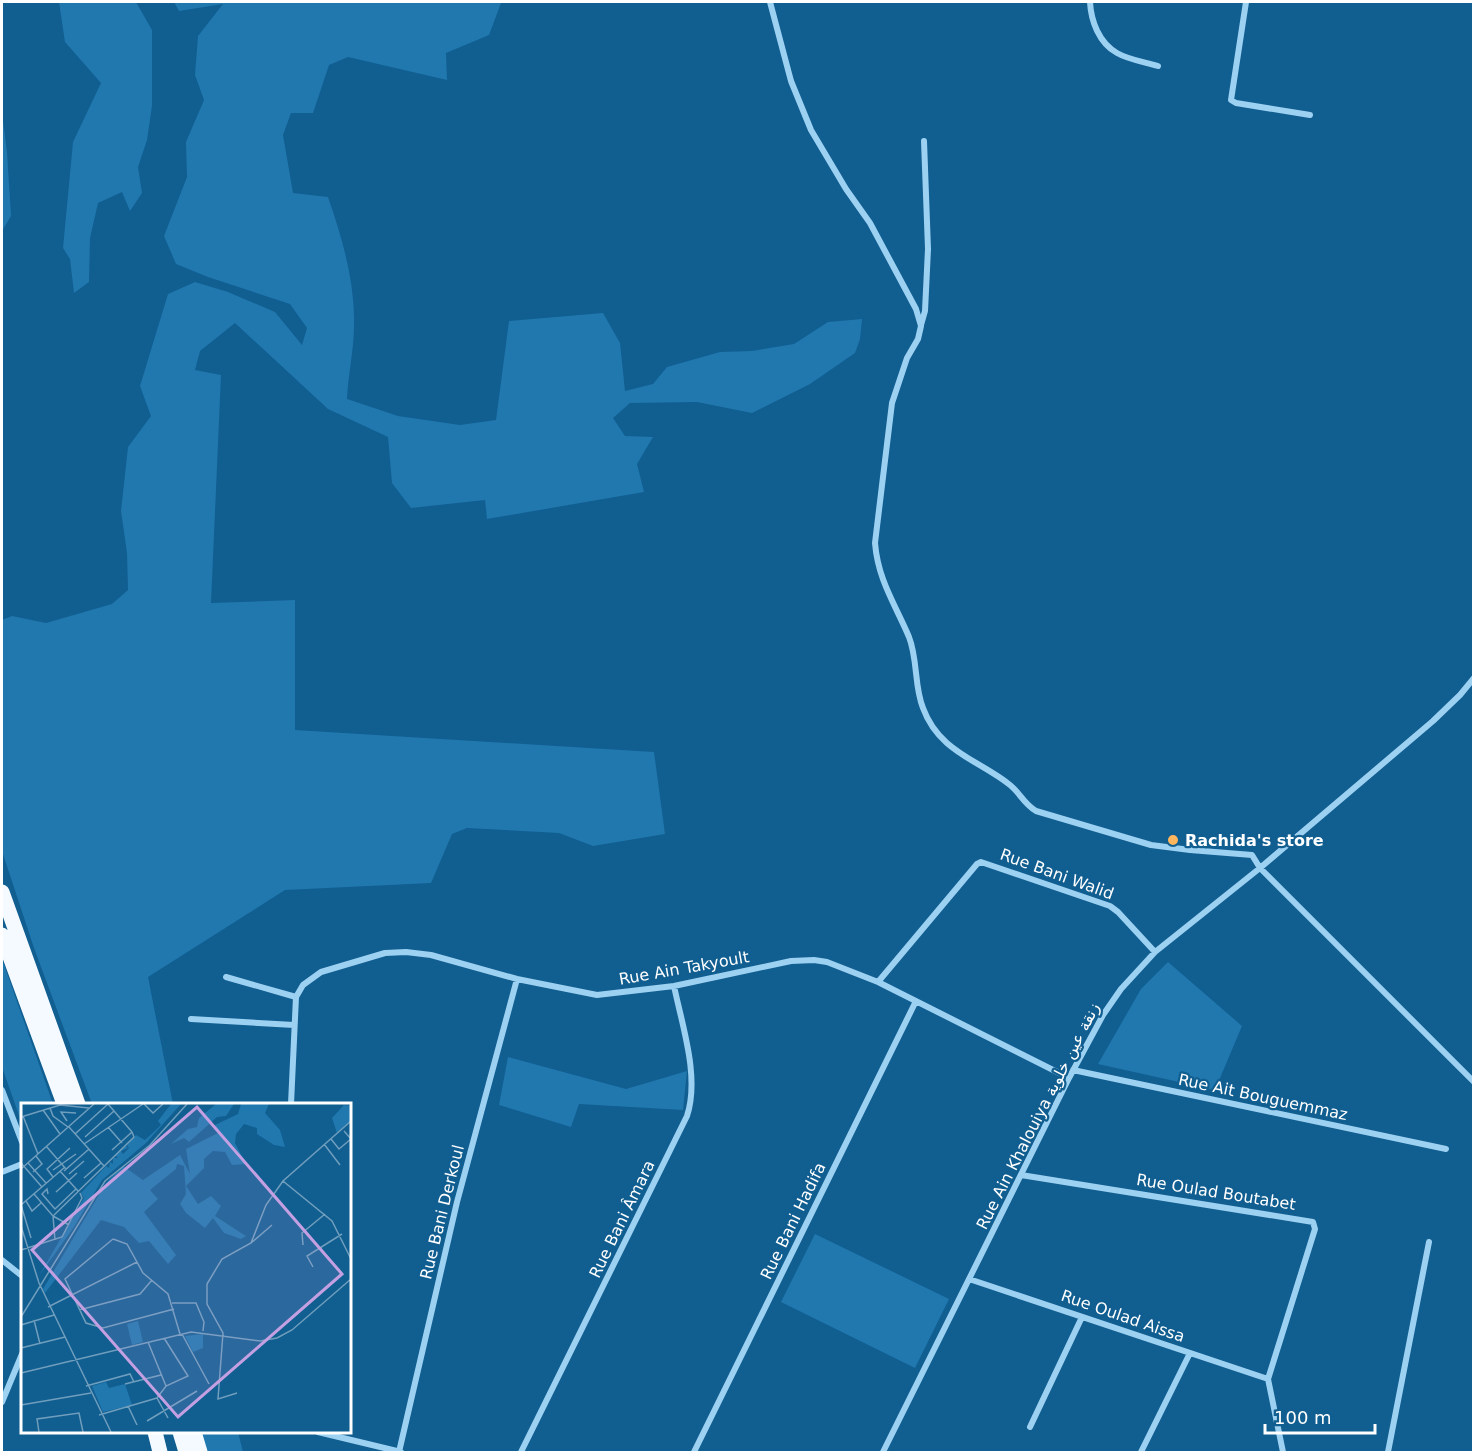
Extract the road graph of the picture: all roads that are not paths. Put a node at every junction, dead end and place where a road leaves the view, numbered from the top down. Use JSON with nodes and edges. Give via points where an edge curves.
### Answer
{"nodes":[{"id":1,"x":770,"y":2,"type":"edge"},
{"id":2,"x":1090,"y":2,"type":"edge"},
{"id":3,"x":1246,"y":2,"type":"edge"},
{"id":4,"x":1158,"y":66,"type":"dead end"},
{"id":5,"x":1310,"y":115,"type":"dead end"},
{"id":6,"x":924,"y":141,"type":"dead end"},
{"id":7,"x":921,"y":326,"type":"junction"},
{"id":8,"x":1473,"y":678,"type":"edge"},
{"id":9,"x":1260,"y":868,"type":"junction"},
{"id":10,"x":2,"y":892,"type":"edge"},
{"id":11,"x":2,"y":935,"type":"edge"},
{"id":12,"x":1155,"y":952,"type":"junction"},
{"id":13,"x":226,"y":977,"type":"dead end"},
{"id":14,"x":517,"y":979,"type":"junction"},
{"id":15,"x":878,"y":982,"type":"junction"},
{"id":16,"x":674,"y":986,"type":"junction"},
{"id":17,"x":296,"y":997,"type":"junction"},
{"id":18,"x":916,"y":1001,"type":"junction"},
{"id":19,"x":191,"y":1019,"type":"dead end"},
{"id":20,"x":294,"y":1025,"type":"junction"},
{"id":21,"x":1073,"y":1070,"type":"junction"},
{"id":22,"x":54,"y":1077,"type":"junction"},
{"id":23,"x":1070,"y":1077,"type":"junction"},
{"id":24,"x":1473,"y":1082,"type":"edge"},
{"id":25,"x":2,"y":1090,"type":"edge"},
{"id":26,"x":3,"y":1099,"type":"edge"},
{"id":27,"x":59,"y":1103,"type":"edge"},
{"id":28,"x":64,"y":1103,"type":"edge"},
{"id":29,"x":78,"y":1103,"type":"edge"},
{"id":30,"x":291,"y":1103,"type":"edge"},
{"id":31,"x":21,"y":1140,"type":"edge"},
{"id":32,"x":1446,"y":1149,"type":"dead end"},
{"id":33,"x":21,"y":1164,"type":"edge"},
{"id":34,"x":2,"y":1172,"type":"edge"},
{"id":35,"x":1021,"y":1175,"type":"junction"},
{"id":36,"x":1429,"y":1242,"type":"dead end"},
{"id":37,"x":2,"y":1260,"type":"edge"},
{"id":38,"x":21,"y":1275,"type":"edge"},
{"id":39,"x":969,"y":1279,"type":"junction"},
{"id":40,"x":1082,"y":1317,"type":"junction"},
{"id":41,"x":1190,"y":1353,"type":"junction"},
{"id":42,"x":21,"y":1356,"type":"edge"},
{"id":43,"x":1268,"y":1379,"type":"junction"},
{"id":44,"x":2,"y":1402,"type":"edge"},
{"id":45,"x":1030,"y":1427,"type":"dead end"},
{"id":46,"x":155,"y":1433,"type":"edge"},
{"id":47,"x":170,"y":1433,"type":"edge"},
{"id":48,"x":181,"y":1433,"type":"edge"},
{"id":49,"x":195,"y":1433,"type":"edge"},
{"id":50,"x":326,"y":1433,"type":"edge"},
{"id":51,"x":160,"y":1452,"type":"edge"},
{"id":52,"x":175,"y":1452,"type":"edge"},
{"id":53,"x":186,"y":1452,"type":"edge"},
{"id":54,"x":200,"y":1452,"type":"edge"},
{"id":55,"x":400,"y":1452,"type":"edge"},
{"id":56,"x":521,"y":1452,"type":"edge"},
{"id":57,"x":694,"y":1452,"type":"edge"},
{"id":58,"x":883,"y":1452,"type":"edge"},
{"id":59,"x":1142,"y":1452,"type":"edge"},
{"id":60,"x":1283,"y":1452,"type":"edge"},
{"id":61,"x":1388,"y":1452,"type":"edge"}],
"edges":[{"from":1,"to":7,"type":"street","via":[[791,81],[811,129],[870,223],[916,309]]},
{"from":2,"to":4,"type":"street","via":[[1092,23],[1110,47],[1121,55]]},
{"from":3,"to":5,"type":"street","via":[[1231,100]]},
{"from":6,"to":7,"type":"street","via":[[928,249],[926,311]]},
{"from":7,"to":9,"type":"street","via":[[892,403],[875,543],[878,566],[911,645],[919,699],[928,719],[954,749],[1011,786],[1036,811],[1151,845],[1252,855]]},
{"from":8,"to":9,"type":"street","name":"Rue Ain Khalouiya زنقة عين خلوية","via":[[1433,722]]},
{"from":9,"to":12,"type":"street","name":"Rue Ain Khalouiya زنقة عين خلوية"},
{"from":9,"to":24,"type":"street"},
{"from":10,"to":29,"type":"highway"},
{"from":11,"to":22,"type":"highway"},
{"from":12,"to":15,"type":"street","name":"Rue Bani Walid","via":[[1110,906],[981,862]]},
{"from":12,"to":21,"type":"street","name":"Rue Ain Khalouiya زنقة عين خلوية","via":[[1103,1015]]},
{"from":13,"to":17,"type":"street"},
{"from":14,"to":16,"type":"street","name":"Rue Ain Takyoult","via":[[597,995]]},
{"from":14,"to":17,"type":"street","name":"Rue Ain Takyoult","via":[[430,955],[385,953],[321,972],[303,985]]},
{"from":14,"to":55,"type":"street","name":"Rue Bani Derkoul","via":[[457,1202]]},
{"from":15,"to":16,"type":"street","name":"Rue Ain Takyoult","via":[[814,960],[791,961]]},
{"from":15,"to":18,"type":"street","name":"Rue Ain Takyoult"},
{"from":16,"to":56,"type":"street","name":"Rue Bani Âmara","via":[[693,1078],[692,1103]]},
{"from":17,"to":20,"type":"street"},
{"from":18,"to":23,"type":"street","name":"Rue Ain Takyoult"},
{"from":18,"to":57,"type":"street","name":"Rue Bani Hadifa"},
{"from":19,"to":20,"type":"street"},
{"from":20,"to":30,"type":"street"},
{"from":21,"to":23,"type":"street","name":"Rue Ain Khalouiya زنقة عين خلوية"},
{"from":21,"to":32,"type":"street","name":"Rue Ait Bouguemmaz"},
{"from":22,"to":27,"type":"highway"},
{"from":22,"to":28,"type":"highway"},
{"from":23,"to":35,"type":"street","name":"Rue Ain Khalouiya زنقة عين خلوية"},
{"from":25,"to":26,"type":"street"},
{"from":26,"to":31,"type":"street"},
{"from":33,"to":34,"type":"street"},
{"from":35,"to":39,"type":"street","name":"Rue Ain Khalouiya زنقة عين خلوية"},
{"from":35,"to":43,"type":"street","name":"Rue Oulad Boutabet","via":[[1313,1222],[1315,1229]]},
{"from":36,"to":61,"type":"street"},
{"from":37,"to":38,"type":"street"},
{"from":39,"to":40,"type":"street","name":"Rue Oulad Aissa"},
{"from":39,"to":58,"type":"street","name":"Rue Ain Khalouiya زنقة عين خلوية"},
{"from":40,"to":41,"type":"street","name":"Rue Oulad Aissa"},
{"from":40,"to":45,"type":"street"},
{"from":41,"to":43,"type":"street","name":"Rue Oulad Aissa"},
{"from":41,"to":59,"type":"street"},
{"from":42,"to":44,"type":"street"},
{"from":43,"to":60,"type":"street","name":"Rue Oulad Boutabet"},
{"from":46,"to":51,"type":"highway"},
{"from":47,"to":52,"type":"highway"},
{"from":48,"to":53,"type":"highway"},
{"from":49,"to":54,"type":"highway"},
{"from":50,"to":55,"type":"street"}]}
